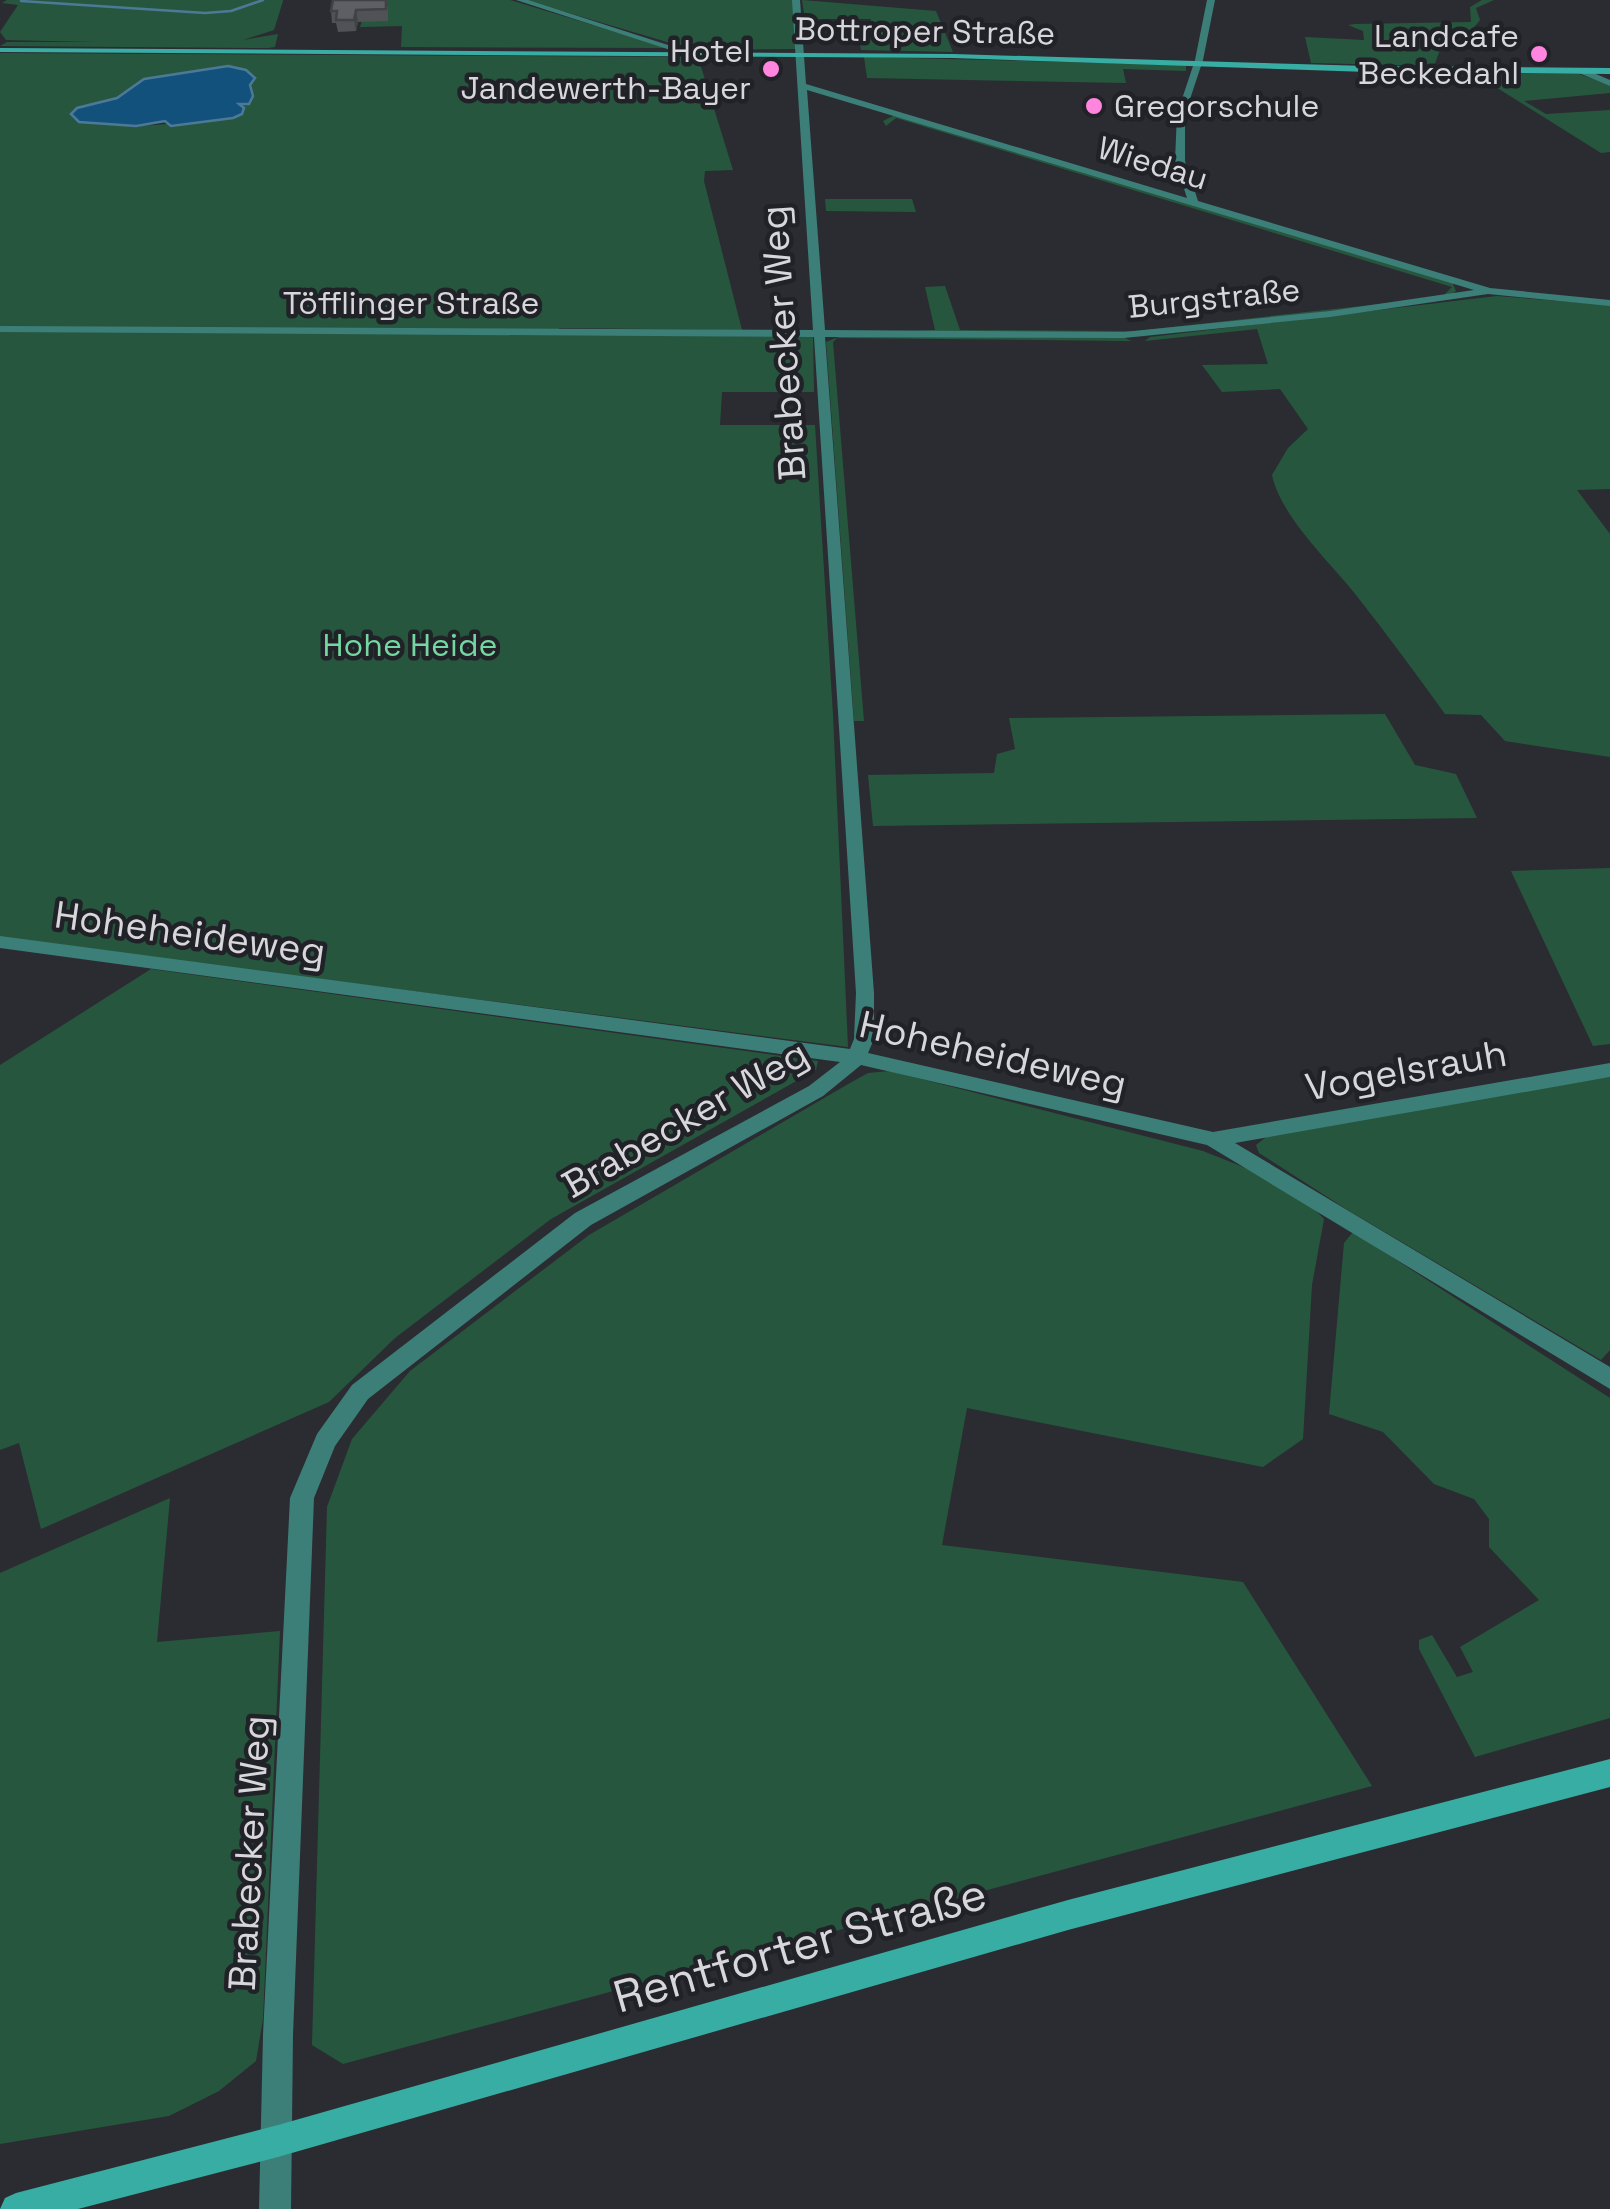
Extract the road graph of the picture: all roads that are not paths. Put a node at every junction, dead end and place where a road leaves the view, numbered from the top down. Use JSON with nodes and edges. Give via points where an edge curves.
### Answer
{"nodes":[{"id":1,"x":520,"y":0,"type":"edge"},
{"id":2,"x":796,"y":0,"type":"edge"},
{"id":3,"x":1211,"y":0,"type":"edge"},
{"id":4,"x":0,"y":50,"type":"edge"},
{"id":5,"x":692,"y":54,"type":"junction"},
{"id":6,"x":800,"y":54,"type":"junction"},
{"id":7,"x":1197,"y":62,"type":"junction"},
{"id":8,"x":1610,"y":71,"type":"edge"},
{"id":9,"x":1582,"y":72,"type":"junction"},
{"id":10,"x":1610,"y":83,"type":"edge"},
{"id":11,"x":803,"y":86,"type":"junction"},
{"id":12,"x":1193,"y":201,"type":"junction"},
{"id":13,"x":1488,"y":291,"type":"junction"},
{"id":14,"x":1610,"y":303,"type":"edge"},
{"id":15,"x":0,"y":328,"type":"edge"},
{"id":16,"x":821,"y":333,"type":"junction"},
{"id":17,"x":0,"y":942,"type":"edge"},
{"id":18,"x":857,"y":1057,"type":"junction"},
{"id":19,"x":1610,"y":1070,"type":"edge"},
{"id":20,"x":1214,"y":1139,"type":"junction"},
{"id":21,"x":1610,"y":1379,"type":"edge"},
{"id":22,"x":1610,"y":1773,"type":"edge"},
{"id":23,"x":278,"y":2141,"type":"junction"},
{"id":24,"x":16,"y":2209,"type":"edge"},
{"id":25,"x":275,"y":2209,"type":"edge"}],
"edges":[{"from":1,"to":5,"type":"street"},
{"from":2,"to":6,"type":"street","name":"Brabecker Weg"},
{"from":3,"to":7,"type":"street"},
{"from":4,"to":5,"type":"main road","name":"Bottroper Straße"},
{"from":5,"to":6,"type":"main road","name":"Bottroper Straße"},
{"from":6,"to":7,"type":"main road","name":"Bottroper Straße"},
{"from":6,"to":11,"type":"street","name":"Brabecker Weg"},
{"from":7,"to":9,"type":"main road","name":"Bottroper Straße"},
{"from":7,"to":12,"type":"street","via":[[1180,114],[1180,161]]},
{"from":8,"to":9,"type":"main road","name":"Bottroper Straße"},
{"from":9,"to":10,"type":"street"},
{"from":11,"to":12,"type":"street","name":"Wiedau"},
{"from":11,"to":16,"type":"street","name":"Brabecker Weg"},
{"from":12,"to":13,"type":"street","name":"Wiedau"},
{"from":13,"to":14,"type":"street","name":"Burgstraße"},
{"from":13,"to":16,"type":"street","name":"Burgstraße","via":[[1155,335]]},
{"from":15,"to":16,"type":"street","name":"Töfflinger Straße"},
{"from":16,"to":18,"type":"street","name":"Brabecker Weg","via":[[865,993]]},
{"from":17,"to":18,"type":"street","name":"Hoheheideweg"},
{"from":18,"to":20,"type":"street","name":"Hoheheideweg"},
{"from":18,"to":23,"type":"street","name":"Brabecker Weg","via":[[816,1091],[583,1219],[360,1392],[326,1440],[302,1498]]},
{"from":19,"to":20,"type":"street","name":"Vogelsrauh"},
{"from":20,"to":21,"type":"street","name":"Hoheheideweg"},
{"from":22,"to":23,"type":"main road","name":"Rentforter Straße","via":[[1068,1914]]},
{"from":23,"to":24,"type":"main road","name":"Rentforter Straße"},
{"from":23,"to":25,"type":"street","name":"Brabecker Weg"}]}
